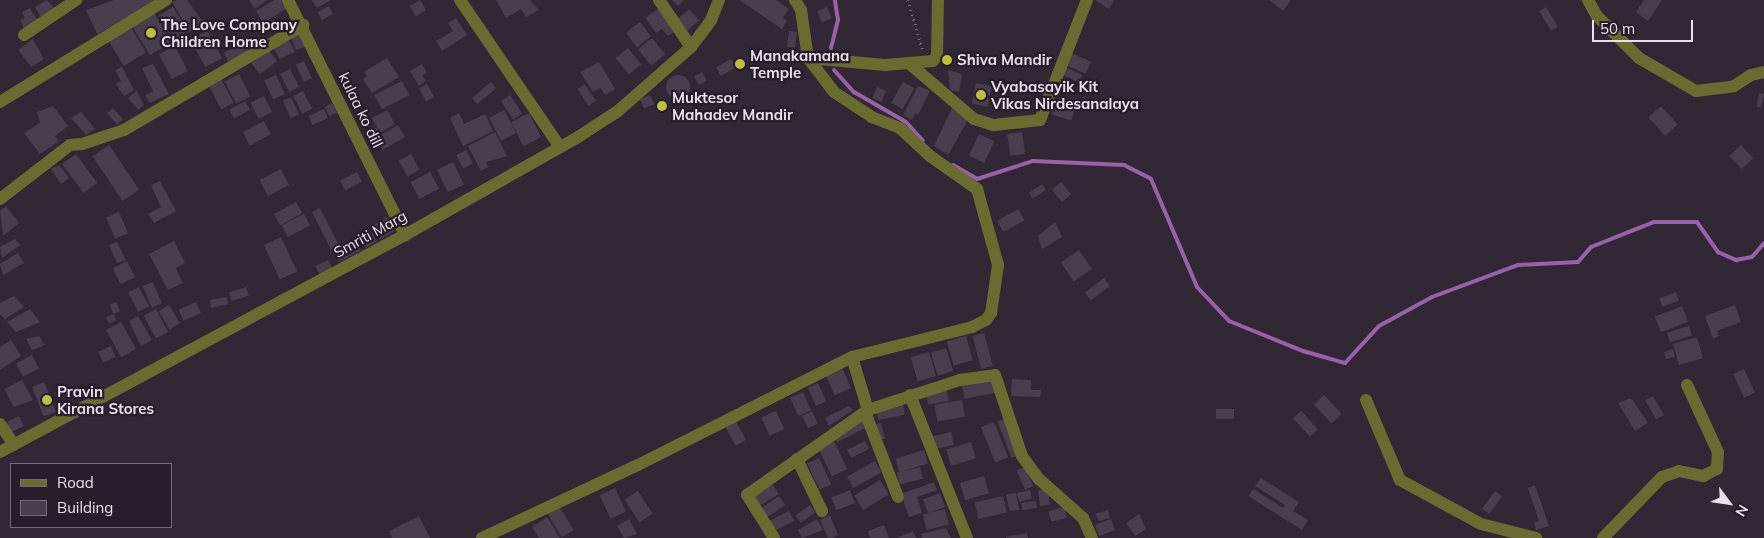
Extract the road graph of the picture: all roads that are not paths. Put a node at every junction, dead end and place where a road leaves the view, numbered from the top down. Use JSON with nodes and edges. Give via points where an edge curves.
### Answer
{"nodes":[{"id":1,"x":76,"y":0,"type":"edge"},
{"id":2,"x":166,"y":0,"type":"edge"},
{"id":3,"x":288,"y":0,"type":"edge"},
{"id":4,"x":460,"y":0,"type":"edge"},
{"id":5,"x":659,"y":0,"type":"edge"},
{"id":6,"x":719,"y":0,"type":"edge"},
{"id":7,"x":795,"y":0,"type":"edge"},
{"id":8,"x":938,"y":0,"type":"edge"},
{"id":9,"x":1087,"y":0,"type":"edge"},
{"id":10,"x":1588,"y":0,"type":"edge"},
{"id":11,"x":303,"y":26,"type":"junction"},
{"id":12,"x":24,"y":35,"type":"dead end"},
{"id":13,"x":691,"y":46,"type":"junction"},
{"id":14,"x":808,"y":58,"type":"junction"},
{"id":15,"x":917,"y":64,"type":"junction"},
{"id":16,"x":1764,"y":72,"type":"edge"},
{"id":17,"x":0,"y":102,"type":"edge"},
{"id":18,"x":560,"y":147,"type":"junction"},
{"id":19,"x":0,"y":199,"type":"edge"},
{"id":20,"x":405,"y":235,"type":"junction"},
{"id":21,"x":852,"y":357,"type":"junction"},
{"id":22,"x":1687,"y":385,"type":"dead end"},
{"id":23,"x":910,"y":395,"type":"junction"},
{"id":24,"x":1366,"y":400,"type":"dead end"},
{"id":25,"x":867,"y":411,"type":"junction"},
{"id":26,"x":0,"y":424,"type":"edge"},
{"id":27,"x":14,"y":445,"type":"junction"},
{"id":28,"x":0,"y":452,"type":"edge"},
{"id":29,"x":797,"y":458,"type":"junction"},
{"id":30,"x":898,"y":497,"type":"dead end"},
{"id":31,"x":822,"y":511,"type":"dead end"},
{"id":32,"x":482,"y":538,"type":"edge"},
{"id":33,"x":774,"y":538,"type":"edge"},
{"id":34,"x":967,"y":538,"type":"edge"},
{"id":35,"x":1092,"y":538,"type":"edge"},
{"id":36,"x":1531,"y":538,"type":"edge"},
{"id":37,"x":1603,"y":538,"type":"edge"}],
"edges":[{"from":1,"to":12,"type":"street"},
{"from":2,"to":17,"type":"street"},
{"from":3,"to":11,"type":"street","name":"kulaa ko dill"},
{"from":4,"to":18,"type":"street"},
{"from":5,"to":13,"type":"street"},
{"from":6,"to":13,"type":"street","name":"Smriti Marg","via":[[711,20]]},
{"from":7,"to":14,"type":"street","via":[[801,10]]},
{"from":8,"to":15,"type":"street","via":[[937,56],[933,61]]},
{"from":9,"to":15,"type":"street","via":[[1040,120],[994,125],[974,119]]},
{"from":10,"to":16,"type":"street","via":[[1597,16],[1639,58],[1696,91],[1734,86],[1751,75]]},
{"from":11,"to":19,"type":"street","via":[[124,130],[82,144],[70,144]]},
{"from":11,"to":20,"type":"street","name":"kulaa ko dill"},
{"from":13,"to":18,"type":"street","name":"Smriti Marg","via":[[618,111]]},
{"from":14,"to":15,"type":"street","via":[[853,63]]},
{"from":14,"to":21,"type":"street","via":[[834,92],[872,117],[900,128],[930,156],[977,189],[998,265],[995,302],[991,313],[980,325]]},
{"from":18,"to":20,"type":"street","name":"Smriti Marg"},
{"from":20,"to":27,"type":"street","name":"Smriti Marg"},
{"from":21,"to":25,"type":"street"},
{"from":21,"to":32,"type":"street","via":[[638,465]]},
{"from":22,"to":37,"type":"street","via":[[1718,452],[1716,469],[1703,476],[1679,471],[1662,477]]},
{"from":23,"to":25,"type":"street"},
{"from":23,"to":34,"type":"street"},
{"from":23,"to":35,"type":"street","via":[[960,380],[995,375],[1022,456],[1039,479],[1083,518]]},
{"from":24,"to":36,"type":"street","via":[[1400,480],[1482,524]]},
{"from":25,"to":29,"type":"street"},
{"from":25,"to":30,"type":"street"},
{"from":26,"to":27,"type":"street"},
{"from":27,"to":28,"type":"street","name":"Smriti Marg"},
{"from":29,"to":31,"type":"street"},
{"from":29,"to":33,"type":"street","via":[[747,495]]}]}
